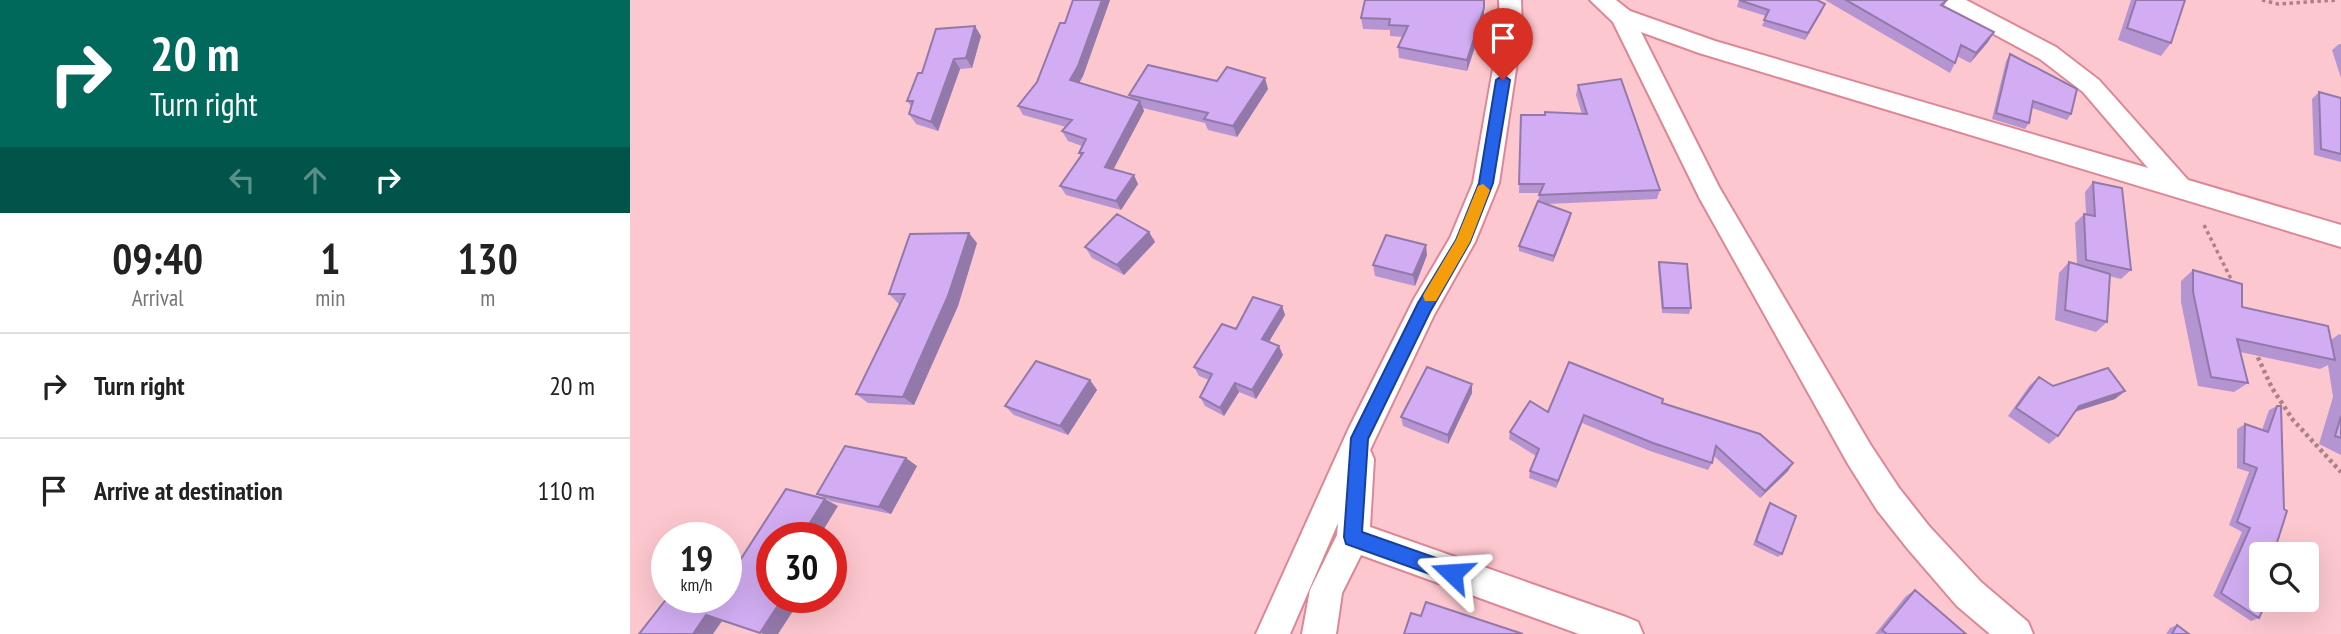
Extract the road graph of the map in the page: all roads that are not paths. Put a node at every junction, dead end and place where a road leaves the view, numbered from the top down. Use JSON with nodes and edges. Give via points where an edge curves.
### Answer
{"nodes":[{"id":1,"x":1510,"y":0,"type":"edge"},
{"id":2,"x":1948,"y":0,"type":"edge"},
{"id":3,"x":1612,"y":8,"type":"edge"},
{"id":4,"x":2179,"y":187,"type":"junction"},
{"id":5,"x":2341,"y":236,"type":"edge"},
{"id":6,"x":1360,"y":438,"type":"junction"},
{"id":7,"x":1353,"y":537,"type":"junction"},
{"id":8,"x":1273,"y":634,"type":"edge"},
{"id":9,"x":1319,"y":634,"type":"edge"},
{"id":10,"x":1626,"y":634,"type":"edge"},
{"id":11,"x":2016,"y":634,"type":"edge"}],
"edges":[{"from":1,"to":6,"type":"street","via":[[1511,29],[1486,183],[1462,242],[1424,307]]},
{"from":2,"to":4,"type":"street","via":[[2049,53],[2091,86]]},
{"from":3,"to":4,"type":"street","via":[[1707,47]]},
{"from":3,"to":11,"type":"street","via":[[1709,192],[1888,499],[1969,594]]},
{"from":4,"to":5,"type":"street"},
{"from":6,"to":7,"type":"street"},
{"from":6,"to":8,"type":"street"},
{"from":7,"to":9,"type":"street","via":[[1326,590]]},
{"from":7,"to":10,"type":"street"}]}
